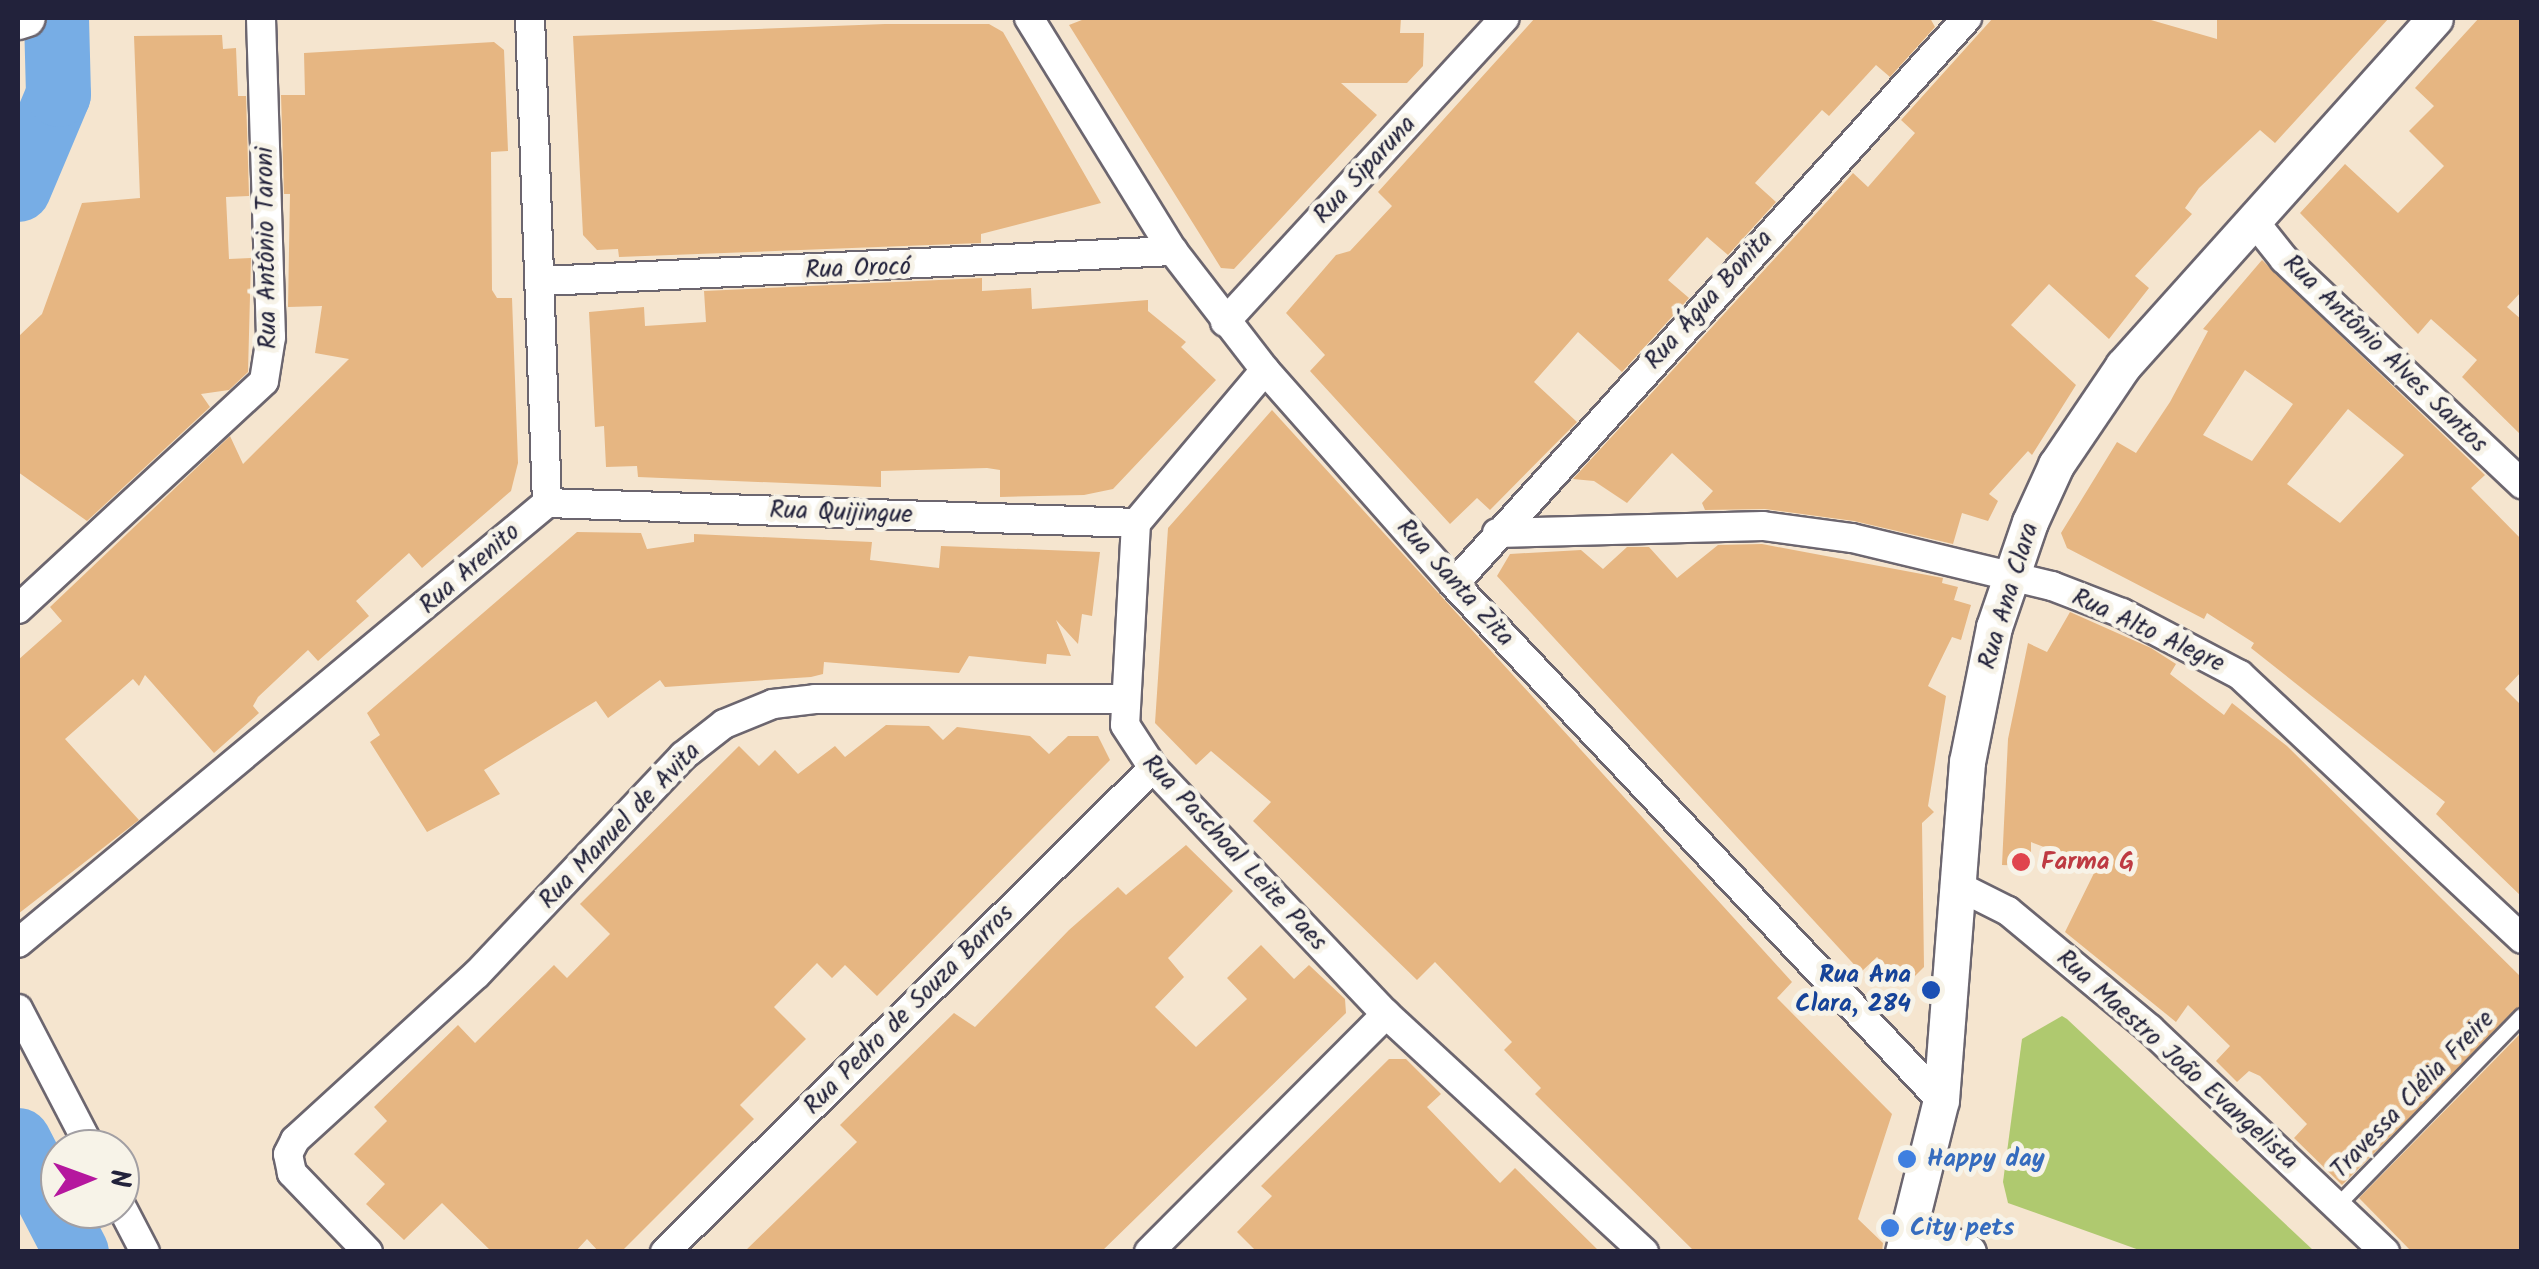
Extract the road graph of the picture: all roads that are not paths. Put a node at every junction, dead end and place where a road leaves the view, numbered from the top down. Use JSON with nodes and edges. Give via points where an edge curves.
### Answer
{"nodes":[{"id":1,"x":26,"y":18,"type":"edge"},
{"id":2,"x":261,"y":18,"type":"edge"},
{"id":3,"x":530,"y":18,"type":"edge"},
{"id":4,"x":1029,"y":18,"type":"edge"},
{"id":5,"x":1505,"y":18,"type":"edge"},
{"id":6,"x":1966,"y":18,"type":"edge"},
{"id":7,"x":2435,"y":18,"type":"edge"},
{"id":8,"x":18,"y":21,"type":"edge"},
{"id":9,"x":2253,"y":220,"type":"junction"},
{"id":10,"x":1174,"y":252,"type":"junction"},
{"id":11,"x":543,"y":282,"type":"junction"},
{"id":12,"x":1224,"y":322,"type":"junction"},
{"id":13,"x":1265,"y":370,"type":"junction"},
{"id":14,"x":2522,"y":484,"type":"edge"},
{"id":15,"x":547,"y":503,"type":"junction"},
{"id":16,"x":1136,"y":524,"type":"junction"},
{"id":17,"x":1496,"y":533,"type":"junction"},
{"id":18,"x":2009,"y":576,"type":"junction"},
{"id":19,"x":1454,"y":584,"type":"junction"},
{"id":20,"x":18,"y":609,"type":"edge"},
{"id":21,"x":1121,"y":699,"type":"junction"},
{"id":22,"x":1153,"y":768,"type":"junction"},
{"id":23,"x":1956,"y":885,"type":"junction"},
{"id":24,"x":2522,"y":939,"type":"edge"},
{"id":25,"x":18,"y":943,"type":"edge"},
{"id":26,"x":18,"y":1009,"type":"edge"},
{"id":27,"x":1386,"y":1014,"type":"junction"},
{"id":28,"x":2522,"y":1016,"type":"edge"},
{"id":29,"x":1941,"y":1100,"type":"junction"},
{"id":30,"x":81,"y":1129,"type":"edge"},
{"id":31,"x":2336,"y":1206,"type":"junction"},
{"id":32,"x":133,"y":1229,"type":"edge"},
{"id":33,"x":1908,"y":1240,"type":"edge"},
{"id":34,"x":1637,"y":1249,"type":"edge"},
{"id":35,"x":145,"y":1252,"type":"edge"},
{"id":36,"x":368,"y":1252,"type":"edge"},
{"id":37,"x":665,"y":1252,"type":"edge"},
{"id":38,"x":1149,"y":1252,"type":"edge"},
{"id":39,"x":1968,"y":1252,"type":"edge"},
{"id":40,"x":2386,"y":1252,"type":"edge"}],
"edges":[{"from":1,"to":8,"type":"street"},
{"from":2,"to":20,"type":"street","name":"Rua Antônio Taroni","via":[[272,337],[264,381]]},
{"from":3,"to":11,"type":"street"},
{"from":4,"to":10,"type":"street","name":"Rua Santa Zita"},
{"from":5,"to":12,"type":"street","name":"Rua Siparuna"},
{"from":6,"to":17,"type":"street","name":"Rua Água Bonita"},
{"from":7,"to":9,"type":"street","name":"Rua Ana Clara"},
{"from":9,"to":14,"type":"street","name":"Rua Antônio Alves Santos","via":[[2284,259]]},
{"from":9,"to":18,"type":"street","name":"Rua Ana Clara","via":[[2177,300],[2086,416],[2056,466]]},
{"from":10,"to":11,"type":"street","name":"Rua Orocó"},
{"from":10,"to":12,"type":"street","name":"Rua Santa Zita"},
{"from":11,"to":15,"type":"street"},
{"from":12,"to":13,"type":"street","name":"Rua Santa Zita"},
{"from":13,"to":16,"type":"street"},
{"from":13,"to":19,"type":"street","name":"Rua Santa Zita"},
{"from":15,"to":16,"type":"street","name":"Rua Quijingue"},
{"from":15,"to":25,"type":"street","name":"Rua Arenito"},
{"from":16,"to":21,"type":"street","name":"Rua Paschoal Leite Paes"},
{"from":17,"to":18,"type":"street","name":"Rua Alto Alegre","via":[[1763,526],[1852,538]]},
{"from":17,"to":19,"type":"street","name":"Rua Água Bonita"},
{"from":18,"to":23,"type":"street","name":"Rua Ana Clara","via":[[1967,762]]},
{"from":18,"to":24,"type":"street","name":"Rua Alto Alegre","via":[[2122,613],[2240,675]]},
{"from":19,"to":29,"type":"street","name":"Rua Santa Zita"},
{"from":21,"to":22,"type":"street","name":"Rua Paschoal Leite Paes","via":[[1129,735]]},
{"from":21,"to":36,"type":"street","name":"Rua Manuel de Avita","via":[[815,699],[773,704],[724,724],[683,756],[477,974],[308,1126],[288,1154],[292,1173]]},
{"from":22,"to":27,"type":"street","name":"Rua Paschoal Leite Paes"},
{"from":22,"to":37,"type":"street","name":"Rua Pedro de Souza Barros"},
{"from":23,"to":29,"type":"street","name":"Rua Ana Clara"},
{"from":23,"to":31,"type":"street","name":"Rua Maestro João Evangelista","via":[[2008,911],[2136,1018]]},
{"from":26,"to":30,"type":"street"},
{"from":27,"to":34,"type":"street","name":"Rua Paschoal Leite Paes"},
{"from":27,"to":38,"type":"street"},
{"from":28,"to":31,"type":"lane","name":"Travessa Clélia Freire"},
{"from":29,"to":33,"type":"street","name":"Rua Ana Clara"},
{"from":31,"to":40,"type":"street","name":"Rua Maestro João Evangelista"},
{"from":32,"to":35,"type":"street"},
{"from":33,"to":39,"type":"street"}]}
